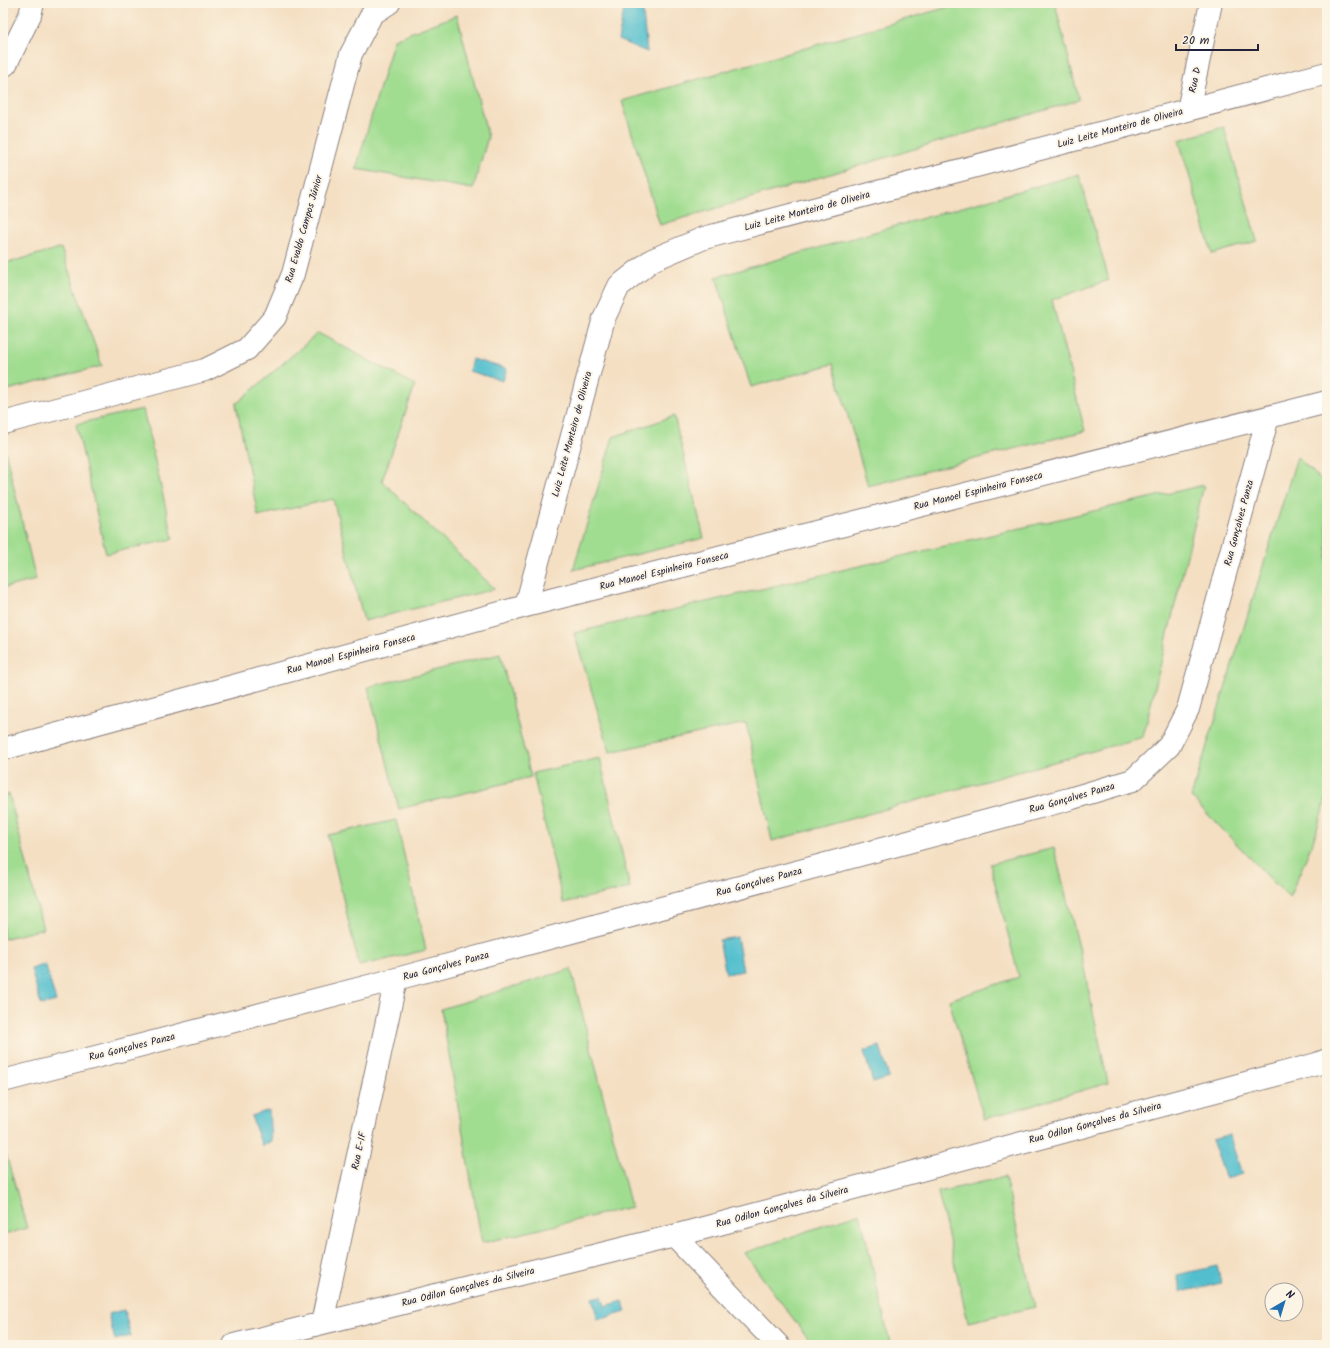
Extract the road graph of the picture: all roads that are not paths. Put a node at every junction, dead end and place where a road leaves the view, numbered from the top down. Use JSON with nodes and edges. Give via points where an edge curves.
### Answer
{"nodes":[{"id":1,"x":33,"y":3,"type":"edge"},
{"id":2,"x":389,"y":3,"type":"edge"},
{"id":3,"x":1211,"y":3,"type":"edge"},
{"id":4,"x":3,"y":66,"type":"edge"},
{"id":5,"x":1327,"y":73,"type":"edge"},
{"id":6,"x":1188,"y":110,"type":"junction"},
{"id":7,"x":1327,"y":402,"type":"edge"},
{"id":8,"x":1268,"y":417,"type":"junction"},
{"id":9,"x":3,"y":423,"type":"edge"},
{"id":10,"x":526,"y":606,"type":"junction"},
{"id":11,"x":3,"y":749,"type":"edge"},
{"id":12,"x":396,"y":979,"type":"junction"},
{"id":13,"x":1327,"y":1060,"type":"edge"},
{"id":14,"x":3,"y":1081,"type":"edge"},
{"id":15,"x":674,"y":1236,"type":"junction"},
{"id":16,"x":322,"y":1323,"type":"junction"},
{"id":17,"x":234,"y":1345,"type":"edge"},
{"id":18,"x":778,"y":1345,"type":"edge"}],
"edges":[{"from":1,"to":4,"type":"street","via":[[30,14]]},
{"from":2,"to":9,"type":"street","name":"Rua Evaldo Campos Júnior","via":[[372,14],[351,54],[293,274],[275,317],[247,349],[205,370]]},
{"from":3,"to":6,"type":"street","name":"Rua D"},
{"from":5,"to":6,"type":"street","name":"Luiz Leite Monteiro de Oliveira"},
{"from":6,"to":10,"type":"street","name":"Luiz Leite Monteiro de Oliveira","via":[[704,238],[652,260],[619,286],[604,318]]},
{"from":7,"to":8,"type":"street","name":"Rua Manoel Espinheira Fonseca"},
{"from":8,"to":10,"type":"street","name":"Rua Manoel Espinheira Fonseca"},
{"from":8,"to":12,"type":"street","name":"Rua Gonçalves Panza","via":[[1188,710],[1169,746],[1133,780],[1069,800]]},
{"from":10,"to":11,"type":"street","name":"Rua Manoel Espinheira Fonseca"},
{"from":12,"to":14,"type":"street","name":"Rua Gonçalves Panza"},
{"from":12,"to":16,"type":"street","name":"Rua E-1F"},
{"from":13,"to":15,"type":"street","name":"Rua Odilon Gonçalves da Silveira"},
{"from":15,"to":16,"type":"street","name":"Rua Odilon Gonçalves da Silveira"},
{"from":15,"to":18,"type":"street"},
{"from":16,"to":17,"type":"street","name":"Rua Odilon Gonçalves da Silveira"}]}
